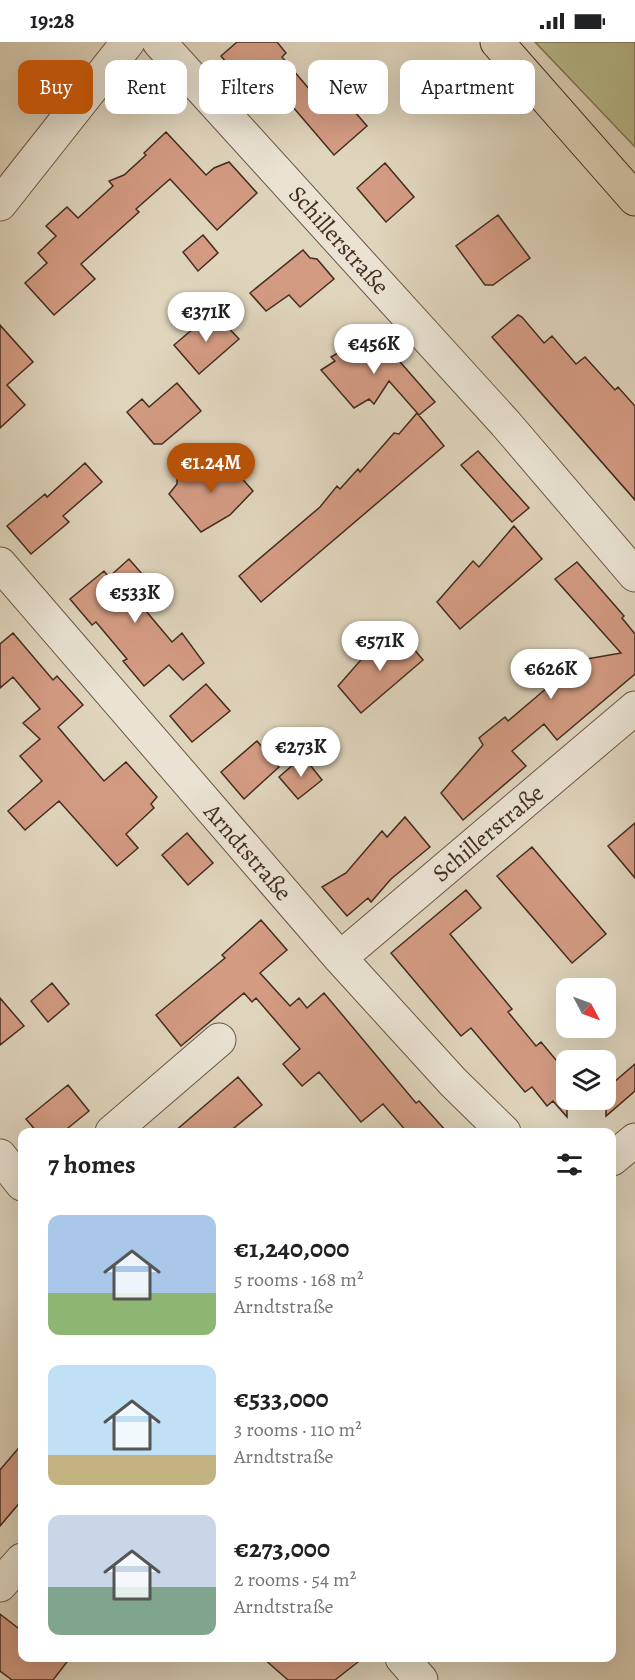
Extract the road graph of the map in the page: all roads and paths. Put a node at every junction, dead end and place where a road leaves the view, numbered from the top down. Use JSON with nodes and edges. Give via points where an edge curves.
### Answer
{"nodes":[{"id":1,"x":128,"y":42,"type":"edge"},
{"id":2,"x":159,"y":42,"type":"edge"},
{"id":3,"x":497,"y":42,"type":"edge"},
{"id":4,"x":635,"y":200,"type":"edge"},
{"id":5,"x":0,"y":204,"type":"edge"},
{"id":6,"x":0,"y":564,"type":"edge"},
{"id":7,"x":635,"y":576,"type":"edge"},
{"id":8,"x":635,"y":708,"type":"edge"},
{"id":9,"x":340,"y":958,"type":"junction"},
{"id":10,"x":219,"y":1040,"type":"dead end"},
{"id":11,"x":117,"y":1128,"type":"edge"},
{"id":12,"x":500,"y":1128,"type":"edge"},
{"id":13,"x":635,"y":1140,"type":"edge"},
{"id":14,"x":0,"y":1156,"type":"edge"},
{"id":15,"x":616,"y":1156,"type":"edge"},
{"id":16,"x":18,"y":1179,"type":"edge"},
{"id":17,"x":18,"y":1564,"type":"edge"},
{"id":18,"x":0,"y":1584,"type":"edge"},
{"id":19,"x":405,"y":1662,"type":"edge"},
{"id":20,"x":421,"y":1680,"type":"edge"}],
"edges":[{"from":1,"to":5,"type":"street"},
{"from":2,"to":7,"type":"street","name":"Schillerstraße","via":[[506,424]]},
{"from":3,"to":4,"type":"main road"},
{"from":6,"to":9,"type":"street","name":"Arndtstraße"},
{"from":8,"to":9,"type":"street","name":"Schillerstraße"},
{"from":9,"to":12,"type":"street","name":"Arndtstraße"},
{"from":10,"to":11,"type":"street"},
{"from":13,"to":15,"type":"street"},
{"from":14,"to":16,"type":"street"},
{"from":17,"to":18,"type":"street"},
{"from":19,"to":20,"type":"street"}]}
